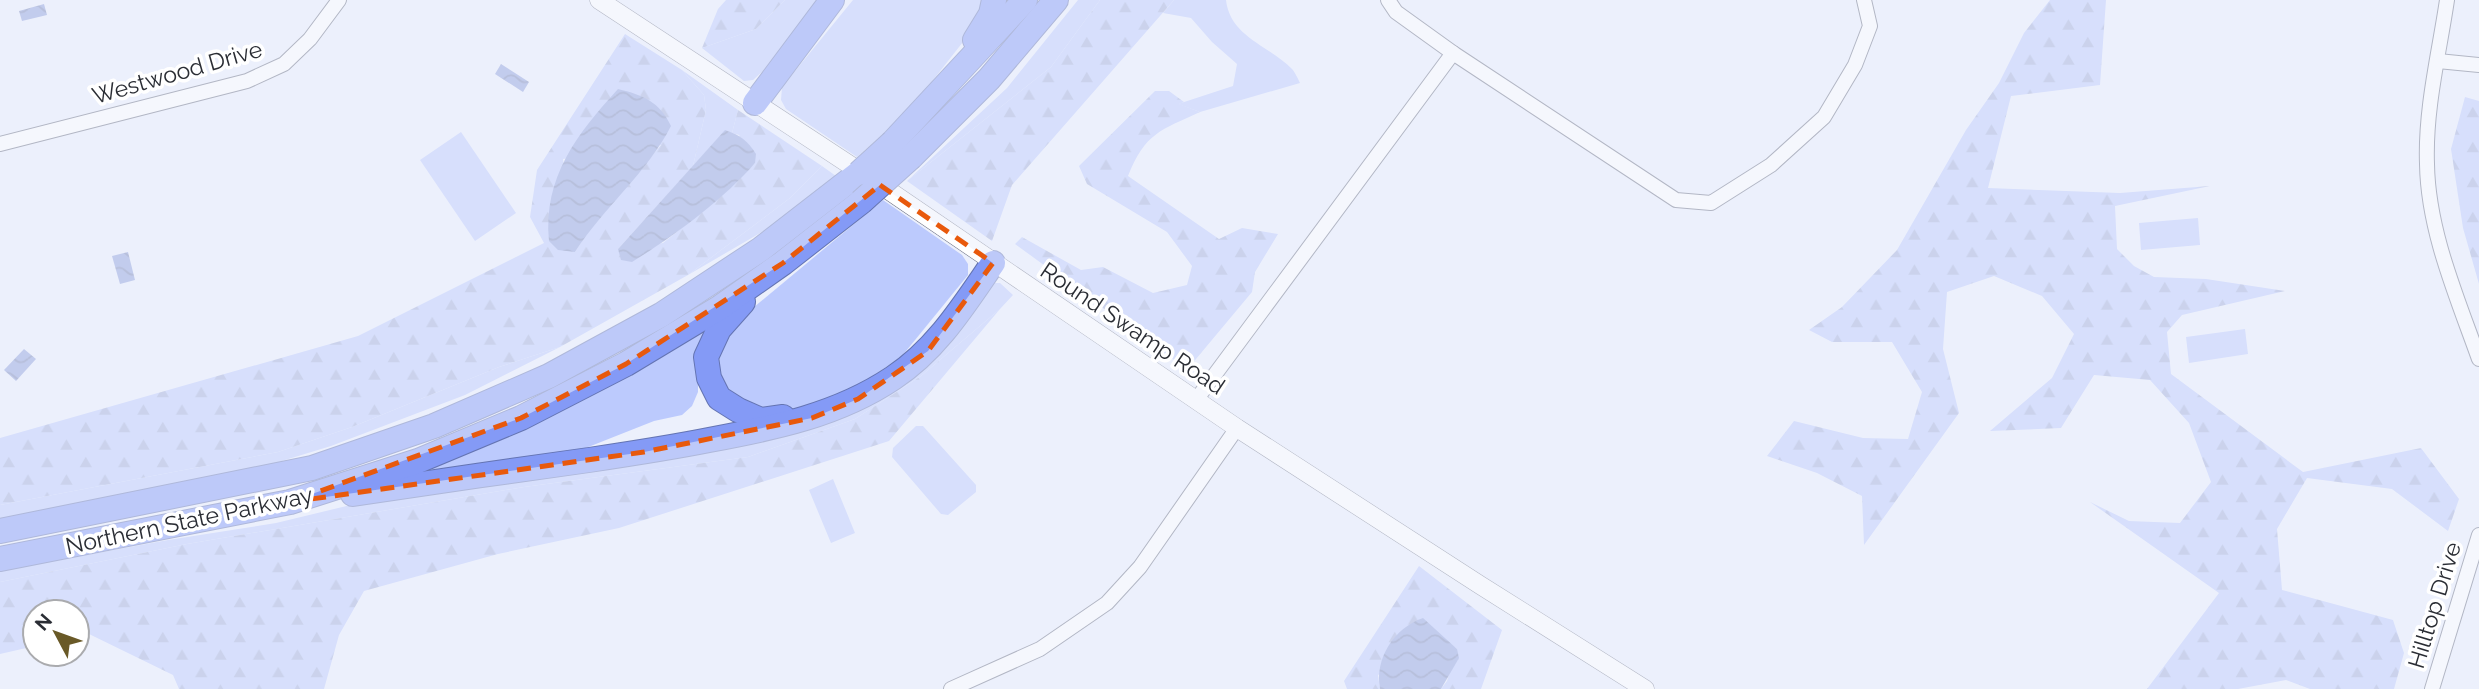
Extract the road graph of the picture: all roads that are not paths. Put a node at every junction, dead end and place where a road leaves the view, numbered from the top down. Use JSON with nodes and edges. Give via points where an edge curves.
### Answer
{"nodes":[{"id":1,"x":339,"y":0,"type":"edge"},
{"id":2,"x":599,"y":0,"type":"edge"},
{"id":3,"x":832,"y":0,"type":"edge"},
{"id":4,"x":994,"y":0,"type":"edge"},
{"id":5,"x":1025,"y":0,"type":"edge"},
{"id":6,"x":1056,"y":0,"type":"edge"},
{"id":7,"x":1388,"y":0,"type":"edge"},
{"id":8,"x":1864,"y":0,"type":"edge"},
{"id":9,"x":2447,"y":0,"type":"edge"},
{"id":10,"x":1453,"y":53,"type":"junction"},
{"id":11,"x":2438,"y":61,"type":"junction"},
{"id":12,"x":2479,"y":65,"type":"edge"},
{"id":13,"x":755,"y":103,"type":"junction"},
{"id":14,"x":919,"y":116,"type":"junction"},
{"id":15,"x":0,"y":144,"type":"edge"},
{"id":16,"x":902,"y":150,"type":"junction"},
{"id":17,"x":993,"y":262,"type":"junction"},
{"id":18,"x":783,"y":264,"type":"junction"},
{"id":19,"x":2479,"y":359,"type":"edge"},
{"id":20,"x":1196,"y":400,"type":"junction"},
{"id":21,"x":1237,"y":428,"type":"junction"},
{"id":22,"x":290,"y":502,"type":"junction"},
{"id":23,"x":0,"y":531,"type":"edge"},
{"id":24,"x":2479,"y":535,"type":"edge"},
{"id":25,"x":0,"y":559,"type":"edge"},
{"id":26,"x":951,"y":689,"type":"edge"},
{"id":27,"x":1646,"y":689,"type":"edge"},
{"id":28,"x":2432,"y":689,"type":"edge"}],
"edges":[{"from":1,"to":15,"type":"street","name":"Westwood Drive","via":[[284,64],[247,81]]},
{"from":2,"to":13,"type":"street","name":"Round Swamp Road"},
{"from":3,"to":13,"type":"highway"},
{"from":4,"to":14,"type":"highway","via":[[979,36]]},
{"from":5,"to":14,"type":"highway","name":"Northern State Parkway"},
{"from":6,"to":16,"type":"highway","name":"Northern State Parkway","via":[[989,79]]},
{"from":7,"to":10,"type":"street","via":[[1396,12]]},
{"from":8,"to":10,"type":"street","via":[[1870,26],[1855,65],[1824,117],[1771,165],[1711,203],[1676,200]]},
{"from":9,"to":11,"type":"street"},
{"from":10,"to":20,"type":"street"},
{"from":11,"to":12,"type":"street"},
{"from":11,"to":19,"type":"street","via":[[2428,122],[2431,205],[2456,297]]},
{"from":13,"to":17,"type":"street","name":"Round Swamp Road"},
{"from":14,"to":16,"type":"highway","name":"Northern State Parkway"},
{"from":16,"to":18,"type":"highway","name":"Northern State Parkway","bridge":true,"via":[[861,202]]},
{"from":16,"to":23,"type":"highway","name":"Northern State Parkway","bridge":true,"via":[[661,315],[549,376],[434,426],[312,468]]},
{"from":17,"to":18,"type":"highway","via":[[921,345],[888,372],[811,410],[761,419],[719,398],[706,357],[719,329]]},
{"from":17,"to":20,"type":"street","name":"Round Swamp Road"},
{"from":17,"to":22,"type":"highway","via":[[928,351],[858,399],[812,418],[643,452]]},
{"from":18,"to":22,"type":"highway","name":"Northern State Parkway","via":[[626,364],[521,418],[418,461]]},
{"from":20,"to":21,"type":"street","name":"Round Swamp Road"},
{"from":21,"to":26,"type":"street","via":[[1140,567],[1107,603],[1040,649]]},
{"from":21,"to":27,"type":"street","name":"Round Swamp Road"},
{"from":22,"to":25,"type":"highway","name":"Northern State Parkway"},
{"from":24,"to":28,"type":"street","name":"Hilltop Drive"}]}
